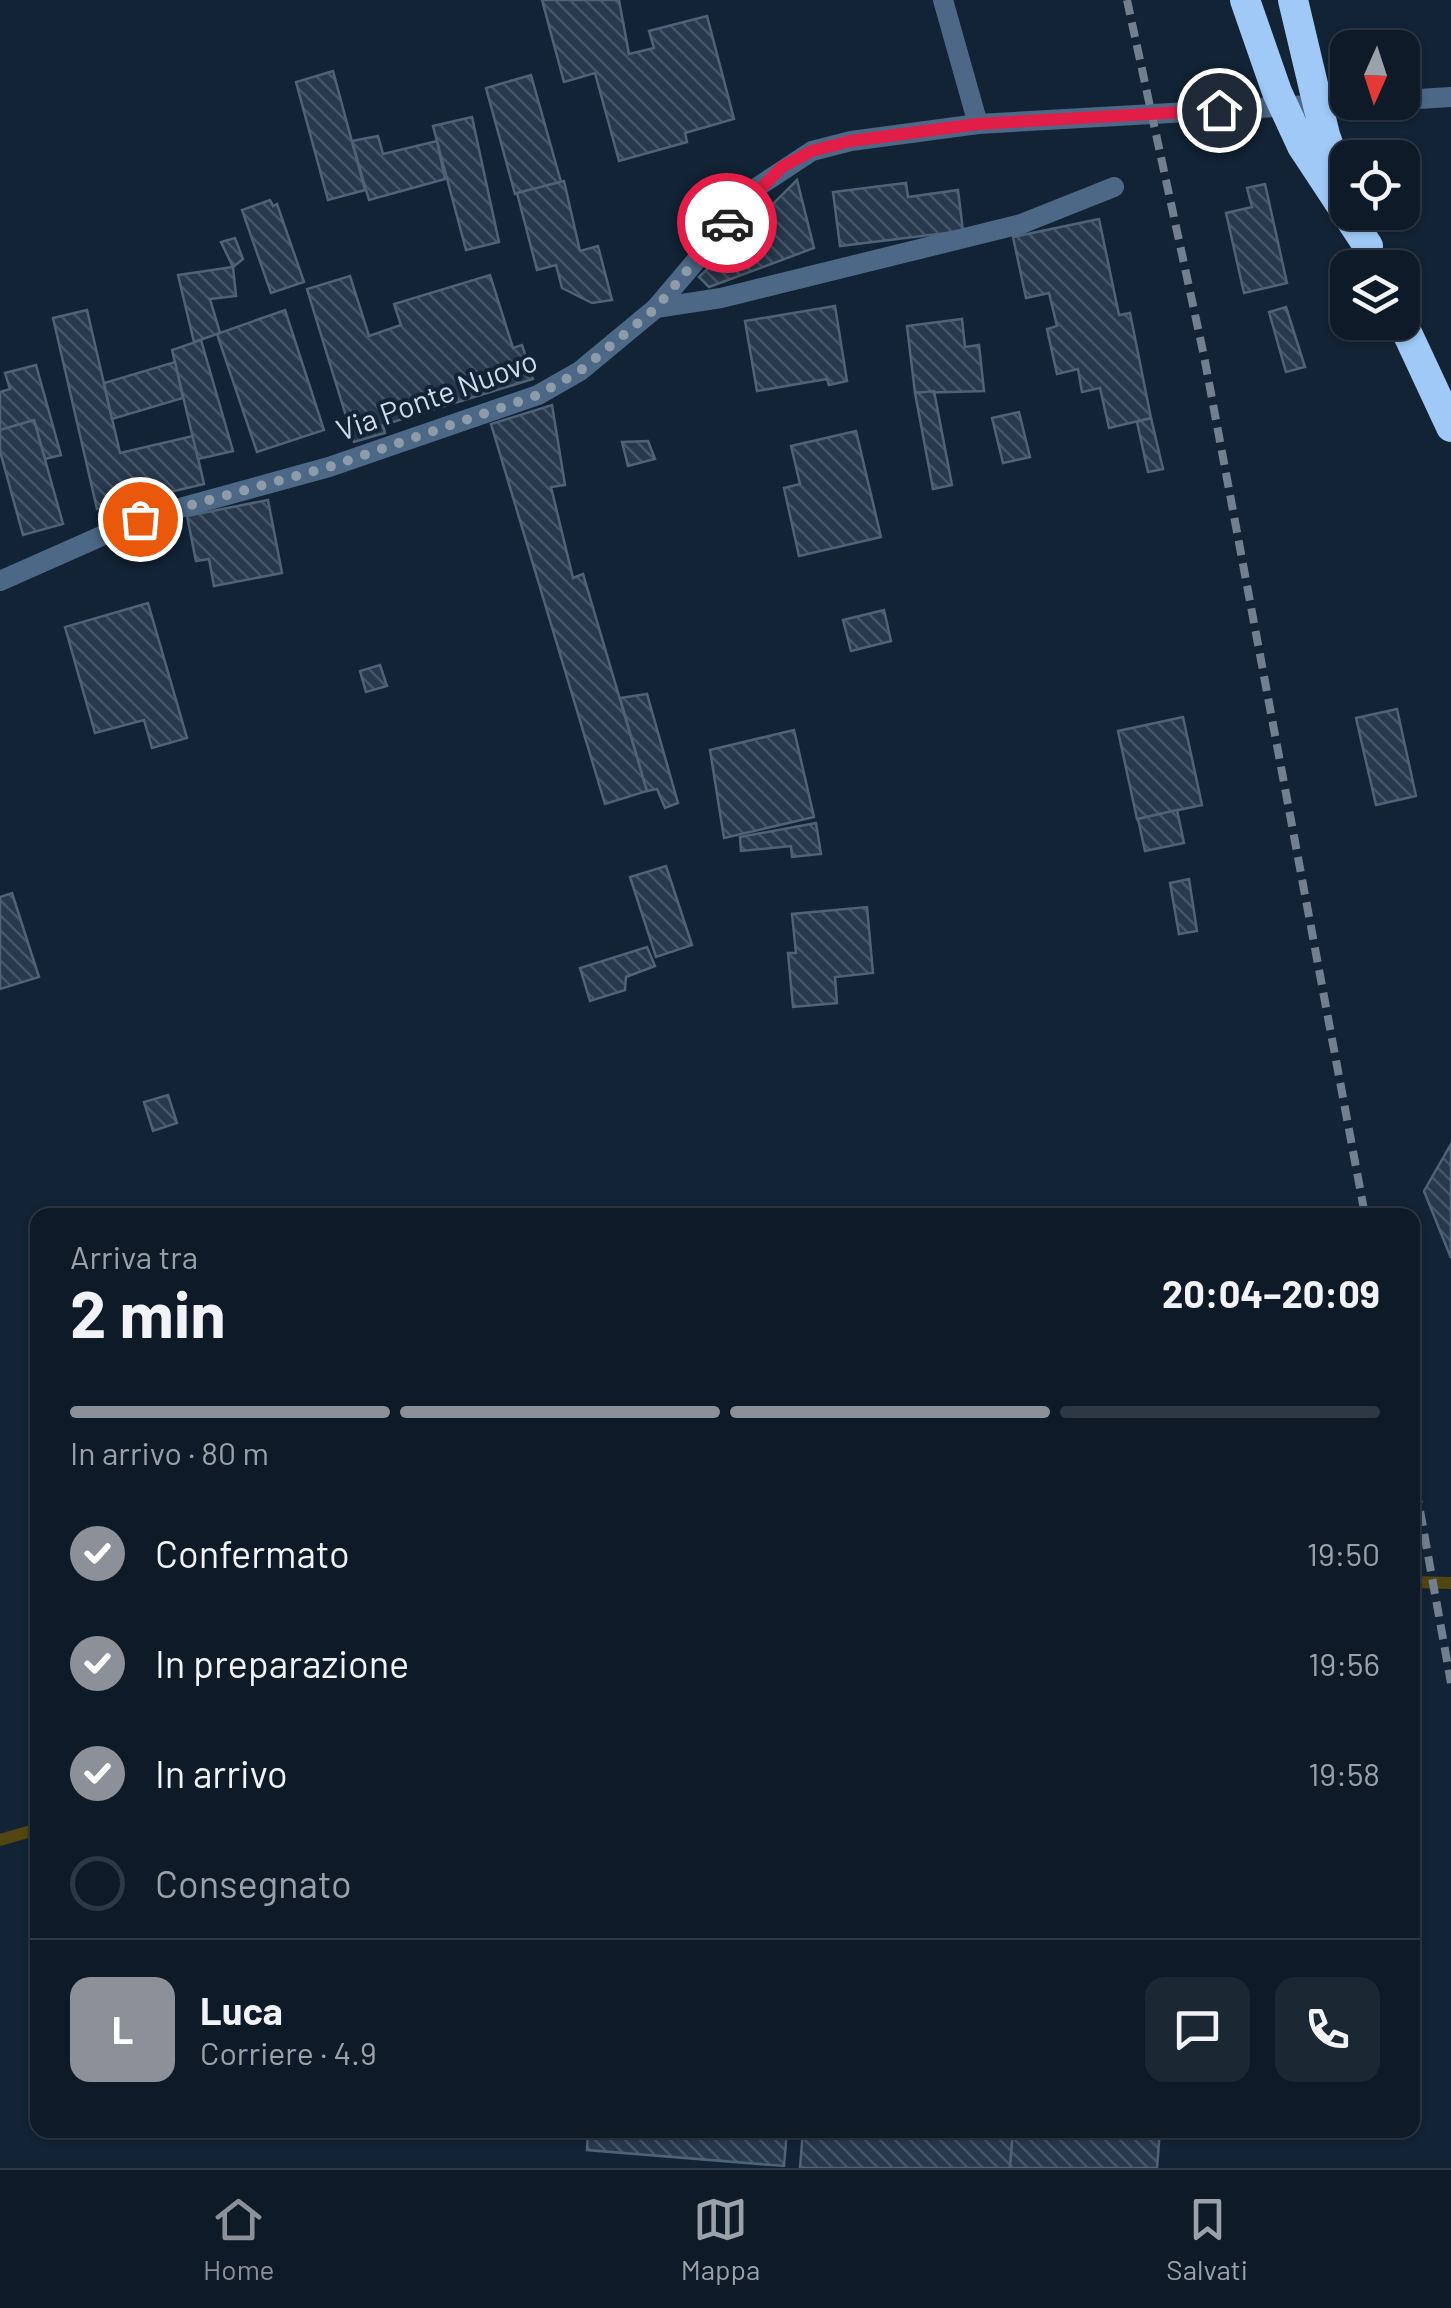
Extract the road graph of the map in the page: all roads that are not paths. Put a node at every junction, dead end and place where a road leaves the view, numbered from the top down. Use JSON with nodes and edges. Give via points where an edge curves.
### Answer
{"nodes":[{"id":1,"x":943,"y":0,"type":"edge"},
{"id":2,"x":1245,"y":0,"type":"edge"},
{"id":3,"x":1293,"y":0,"type":"edge"},
{"id":4,"x":1451,"y":96,"type":"edge"},
{"id":5,"x":1420,"y":99,"type":"edge"},
{"id":6,"x":1330,"y":105,"type":"edge"},
{"id":7,"x":978,"y":124,"type":"junction"},
{"id":8,"x":1330,"y":146,"type":"edge"},
{"id":9,"x":1114,"y":187,"type":"dead end"},
{"id":10,"x":1369,"y":250,"type":"edge"},
{"id":11,"x":656,"y":308,"type":"junction"},
{"id":12,"x":1410,"y":340,"type":"edge"},
{"id":13,"x":1435,"y":397,"type":"junction"},
{"id":14,"x":1451,"y":427,"type":"edge"},
{"id":15,"x":1451,"y":453,"type":"edge"},
{"id":16,"x":0,"y":582,"type":"edge"}],
"edges":[{"from":1,"to":7,"type":"street"},
{"from":2,"to":10,"type":"highway","via":[[1302,146]]},
{"from":3,"to":8,"type":"highway"},
{"from":4,"to":5,"type":"street"},
{"from":6,"to":7,"type":"street","name":"Via Ponte Nuovo"},
{"from":7,"to":11,"type":"street","name":"Via Ponte Nuovo","via":[[851,141],[782,167]]},
{"from":9,"to":11,"type":"street","via":[[1021,224]]},
{"from":11,"to":16,"type":"street","name":"Via Ponte Nuovo","via":[[580,371],[538,395],[329,467],[140,519]]},
{"from":12,"to":13,"type":"highway"},
{"from":13,"to":14,"type":"highway"},
{"from":13,"to":15,"type":"highway"}]}
